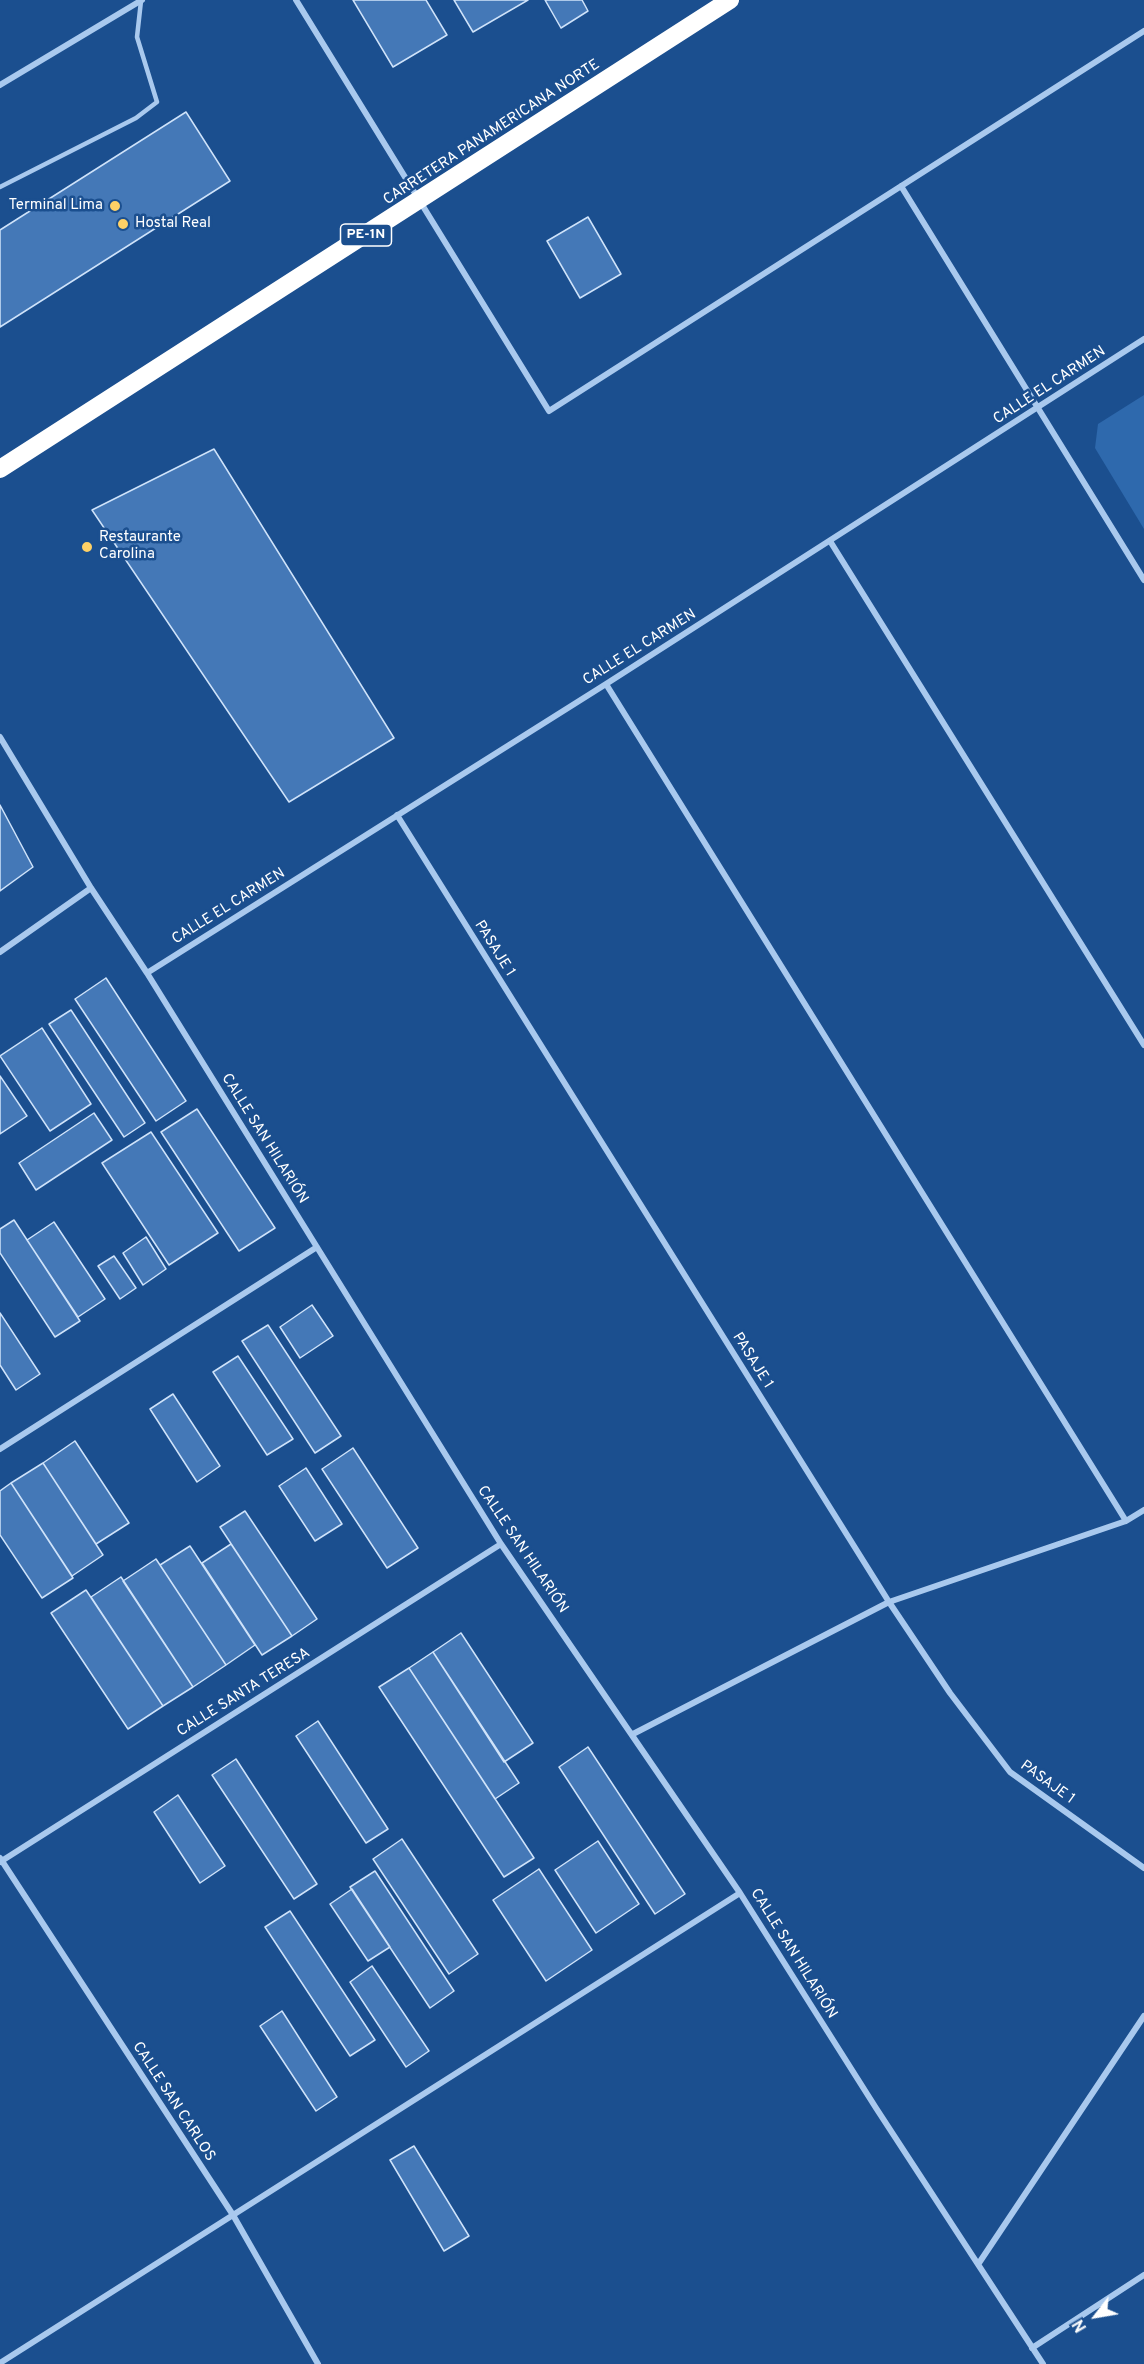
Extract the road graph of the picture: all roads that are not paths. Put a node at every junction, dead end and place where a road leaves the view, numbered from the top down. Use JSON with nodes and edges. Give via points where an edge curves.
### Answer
{"nodes":[{"id":1,"x":141,"y":0,"type":"edge"},
{"id":2,"x":296,"y":0,"type":"edge"},
{"id":3,"x":730,"y":0,"type":"edge"},
{"id":4,"x":1144,"y":31,"type":"edge"},
{"id":5,"x":0,"y":84,"type":"edge"},
{"id":6,"x":901,"y":186,"type":"junction"},
{"id":7,"x":0,"y":187,"type":"edge"},
{"id":8,"x":421,"y":200,"type":"junction"},
{"id":9,"x":1144,"y":339,"type":"edge"},
{"id":10,"x":1039,"y":409,"type":"junction"},
{"id":11,"x":0,"y":469,"type":"edge"},
{"id":12,"x":830,"y":541,"type":"junction"},
{"id":13,"x":1144,"y":580,"type":"edge"},
{"id":14,"x":606,"y":684,"type":"junction"},
{"id":15,"x":0,"y":737,"type":"edge"},
{"id":16,"x":397,"y":815,"type":"junction"},
{"id":17,"x":91,"y":888,"type":"junction"},
{"id":18,"x":0,"y":952,"type":"edge"},
{"id":19,"x":147,"y":973,"type":"junction"},
{"id":20,"x":1144,"y":1045,"type":"edge"},
{"id":21,"x":317,"y":1247,"type":"junction"},
{"id":22,"x":0,"y":1449,"type":"edge"},
{"id":23,"x":1144,"y":1510,"type":"edge"},
{"id":24,"x":1126,"y":1521,"type":"junction"},
{"id":25,"x":501,"y":1544,"type":"junction"},
{"id":26,"x":889,"y":1602,"type":"junction"},
{"id":27,"x":633,"y":1734,"type":"junction"},
{"id":28,"x":1,"y":1860,"type":"edge"},
{"id":29,"x":1144,"y":1868,"type":"edge"},
{"id":30,"x":740,"y":1893,"type":"junction"},
{"id":31,"x":1144,"y":2016,"type":"edge"},
{"id":32,"x":233,"y":2215,"type":"junction"},
{"id":33,"x":979,"y":2263,"type":"junction"},
{"id":34,"x":1144,"y":2275,"type":"edge"},
{"id":35,"x":1032,"y":2348,"type":"junction"},
{"id":36,"x":0,"y":2363,"type":"edge"},
{"id":37,"x":318,"y":2364,"type":"edge"},
{"id":38,"x":1043,"y":2364,"type":"edge"}],
"edges":[{"from":1,"to":5,"type":"street"},
{"from":1,"to":7,"type":"lane","via":[[137,37],[158,102],[136,118]]},
{"from":2,"to":8,"type":"street"},
{"from":3,"to":8,"type":"highway","name":"CARRETERA PANAMERICANA NORTE","number":"PE-1N"},
{"from":4,"to":6,"type":"street"},
{"from":6,"to":8,"type":"street","via":[[549,411]]},
{"from":6,"to":10,"type":"street"},
{"from":8,"to":11,"type":"highway","name":"CARRETERA PANAMERICANA NORTE","number":"PE-1N"},
{"from":9,"to":10,"type":"street","name":"CALLE EL CARMEN"},
{"from":10,"to":12,"type":"street","name":"CALLE EL CARMEN"},
{"from":10,"to":13,"type":"street"},
{"from":12,"to":14,"type":"street","name":"CALLE EL CARMEN"},
{"from":12,"to":20,"type":"street"},
{"from":14,"to":16,"type":"street","name":"CALLE EL CARMEN"},
{"from":14,"to":24,"type":"street"},
{"from":15,"to":17,"type":"street","name":"CALLE SAN HILARIÓN"},
{"from":16,"to":19,"type":"street","name":"CALLE EL CARMEN"},
{"from":16,"to":26,"type":"street","name":"PASAJE 1"},
{"from":17,"to":18,"type":"street"},
{"from":17,"to":19,"type":"street","name":"CALLE SAN HILARIÓN"},
{"from":19,"to":21,"type":"street","name":"CALLE SAN HILARIÓN"},
{"from":21,"to":22,"type":"street"},
{"from":21,"to":25,"type":"street","name":"CALLE SAN HILARIÓN"},
{"from":23,"to":24,"type":"street"},
{"from":24,"to":26,"type":"street"},
{"from":25,"to":27,"type":"street","name":"CALLE SAN HILARIÓN"},
{"from":25,"to":28,"type":"street","name":"CALLE SANTA TERESA"},
{"from":26,"to":27,"type":"street"},
{"from":26,"to":29,"type":"street","name":"PASAJE 1","via":[[1010,1772]]},
{"from":27,"to":30,"type":"street","name":"CALLE SAN HILARIÓN"},
{"from":28,"to":32,"type":"street","name":"CALLE SAN CARLOS"},
{"from":30,"to":32,"type":"street"},
{"from":30,"to":33,"type":"street","name":"CALLE SAN HILARIÓN"},
{"from":31,"to":33,"type":"street"},
{"from":32,"to":36,"type":"street"},
{"from":32,"to":37,"type":"street","name":"CALLE SAN CARLOS"},
{"from":33,"to":35,"type":"street","name":"CALLE SAN HILARIÓN"},
{"from":34,"to":35,"type":"street"},
{"from":35,"to":38,"type":"street","name":"CALLE SAN HILARIÓN"}]}
